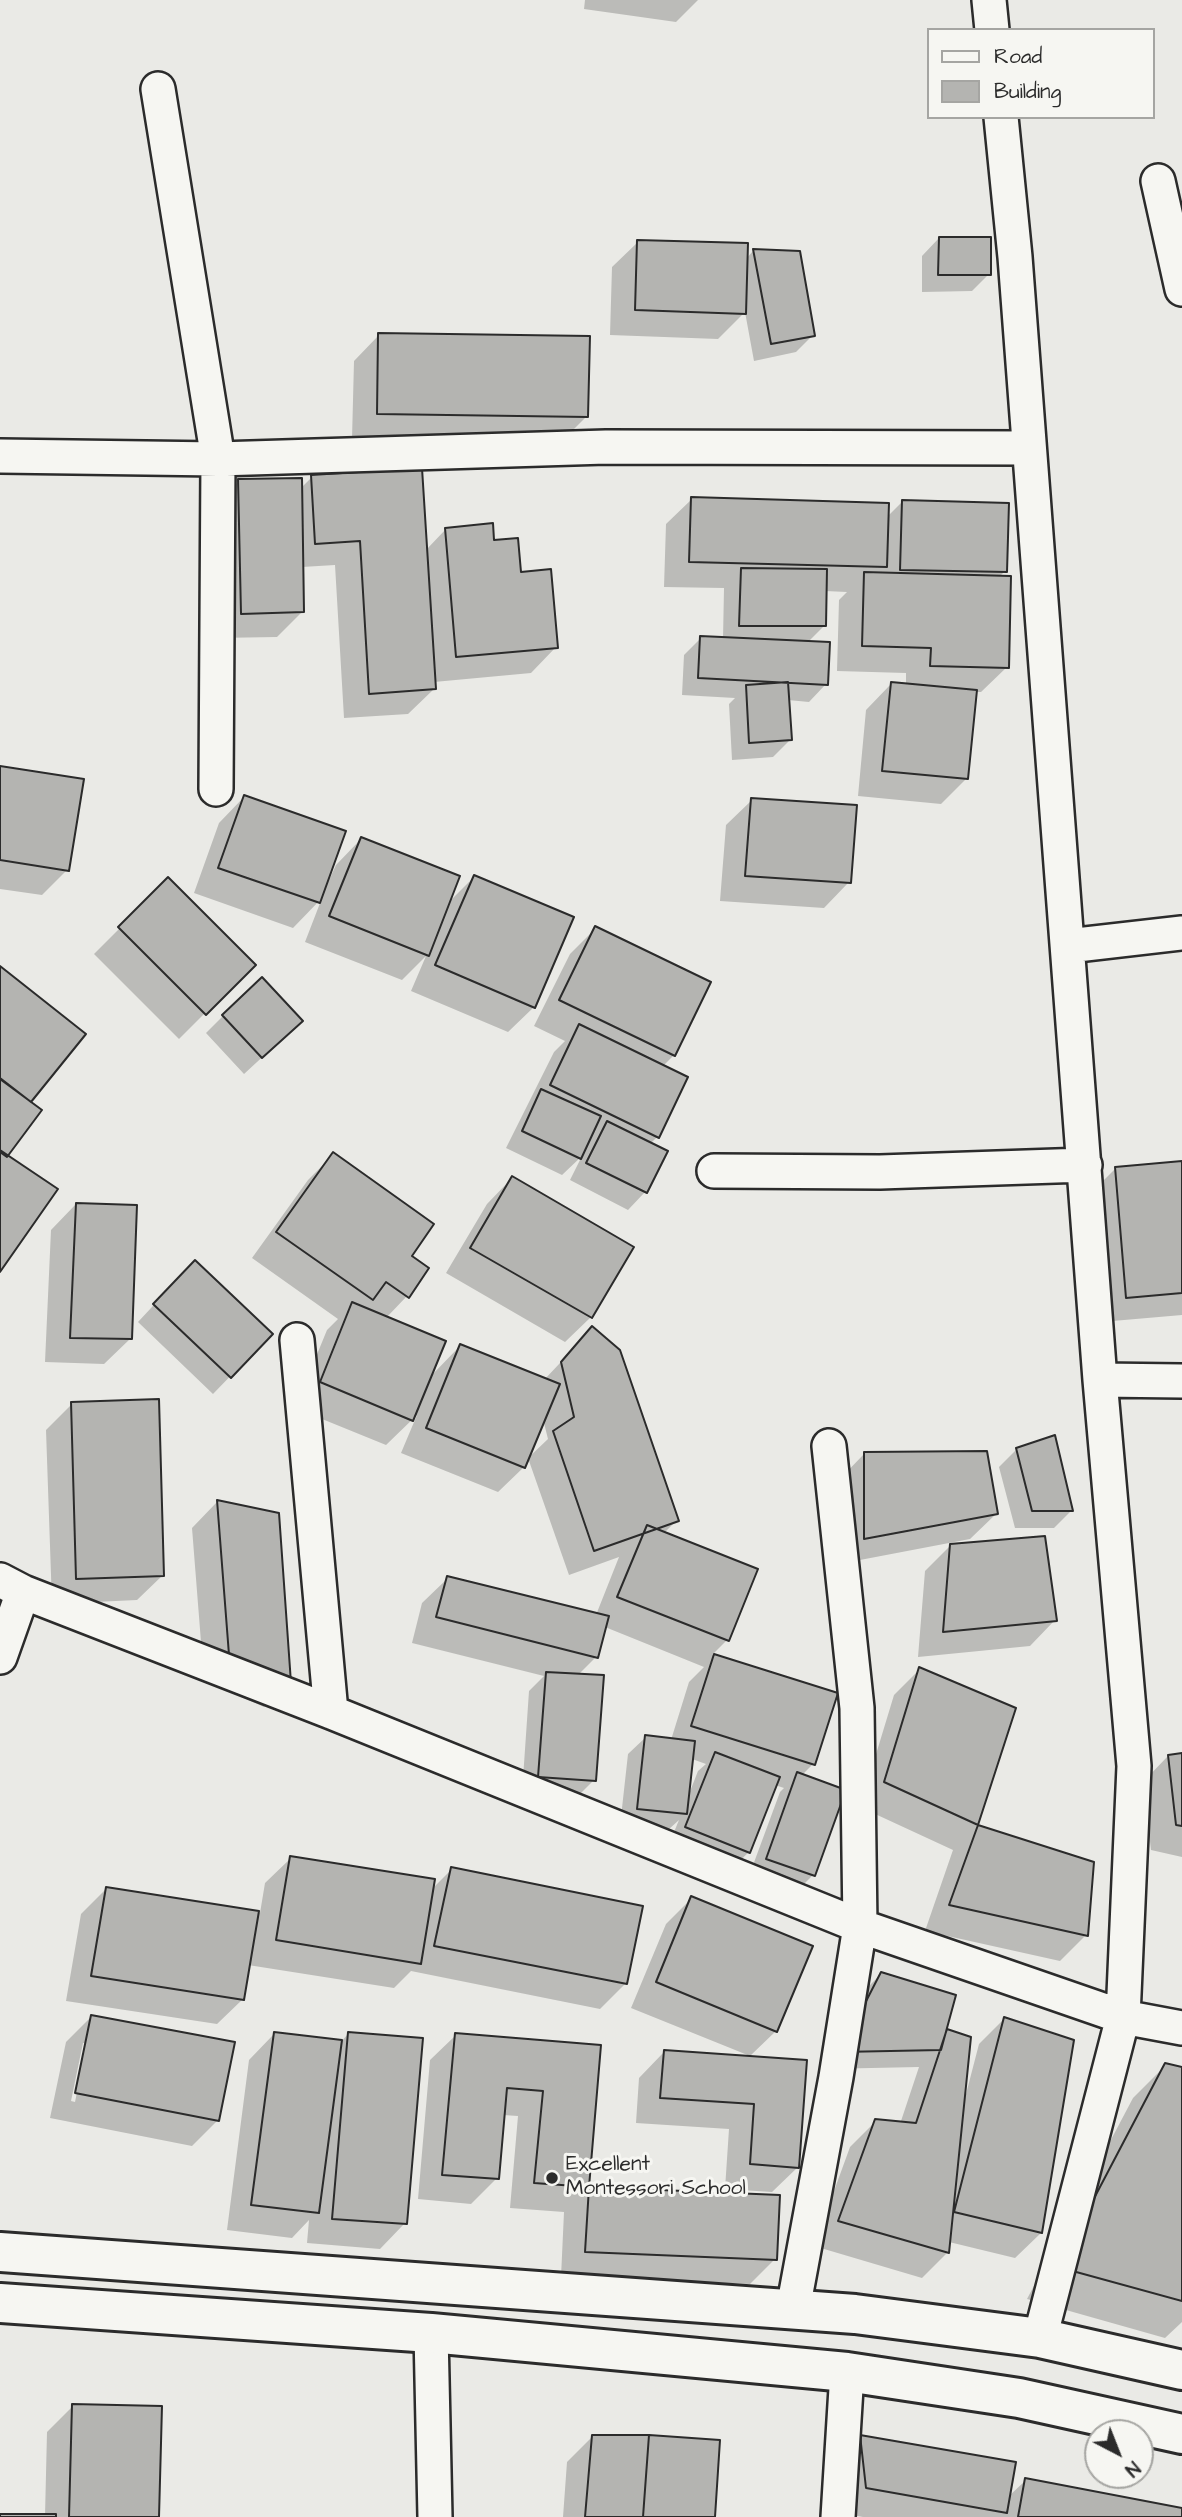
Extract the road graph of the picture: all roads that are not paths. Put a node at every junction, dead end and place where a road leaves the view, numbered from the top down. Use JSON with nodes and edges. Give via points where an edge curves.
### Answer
{"nodes":[{"id":1,"x":989,"y":0,"type":"edge"},
{"id":2,"x":992,"y":28,"type":"edge"},
{"id":3,"x":158,"y":89,"type":"dead end"},
{"id":4,"x":1001,"y":119,"type":"edge"},
{"id":5,"x":1158,"y":181,"type":"dead end"},
{"id":6,"x":1182,"y":289,"type":"edge"},
{"id":7,"x":1029,"y":449,"type":"junction"},
{"id":8,"x":0,"y":456,"type":"edge"},
{"id":9,"x":218,"y":459,"type":"junction"},
{"id":10,"x":216,"y":789,"type":"dead end"},
{"id":11,"x":1182,"y":933,"type":"edge"},
{"id":12,"x":1068,"y":946,"type":"junction"},
{"id":13,"x":1084,"y":1165,"type":"junction"},
{"id":14,"x":714,"y":1171,"type":"dead end"},
{"id":15,"x":297,"y":1340,"type":"dead end"},
{"id":16,"x":1100,"y":1380,"type":"junction"},
{"id":17,"x":1182,"y":1381,"type":"edge"},
{"id":18,"x":829,"y":1446,"type":"dead end"},
{"id":19,"x":11,"y":1586,"type":"edge"},
{"id":20,"x":0,"y":1657,"type":"edge"},
{"id":21,"x":331,"y":1712,"type":"junction"},
{"id":22,"x":860,"y":1926,"type":"junction"},
{"id":23,"x":1123,"y":2017,"type":"junction"},
{"id":24,"x":1182,"y":2028,"type":"edge"},
{"id":25,"x":0,"y":2252,"type":"edge"},
{"id":26,"x":0,"y":2303,"type":"edge"},
{"id":27,"x":793,"y":2309,"type":"junction"},
{"id":28,"x":431,"y":2333,"type":"junction"},
{"id":29,"x":1040,"y":2338,"type":"junction"},
{"id":30,"x":1182,"y":2370,"type":"edge"},
{"id":31,"x":847,"y":2372,"type":"junction"},
{"id":32,"x":1182,"y":2434,"type":"edge"},
{"id":33,"x":435,"y":2517,"type":"edge"},
{"id":34,"x":838,"y":2517,"type":"edge"}],
"edges":[{"from":1,"to":2,"type":"street"},
{"from":3,"to":9,"type":"street"},
{"from":4,"to":7,"type":"street"},
{"from":5,"to":6,"type":"street"},
{"from":7,"to":9,"type":"street","via":[[606,447]]},
{"from":7,"to":12,"type":"street"},
{"from":8,"to":9,"type":"street"},
{"from":9,"to":10,"type":"street"},
{"from":11,"to":12,"type":"street"},
{"from":12,"to":13,"type":"street"},
{"from":13,"to":14,"type":"street","via":[[880,1172]]},
{"from":13,"to":16,"type":"street"},
{"from":15,"to":21,"type":"street"},
{"from":16,"to":17,"type":"street"},
{"from":16,"to":23,"type":"street","via":[[1134,1766]]},
{"from":18,"to":22,"type":"street","via":[[857,1708]]},
{"from":19,"to":20,"type":"street"},
{"from":19,"to":21,"type":"street"},
{"from":21,"to":22,"type":"street"},
{"from":22,"to":23,"type":"street"},
{"from":22,"to":27,"type":"street"},
{"from":23,"to":24,"type":"street"},
{"from":23,"to":29,"type":"street"},
{"from":25,"to":27,"type":"main road"},
{"from":26,"to":28,"type":"main road"},
{"from":27,"to":29,"type":"main road"},
{"from":28,"to":31,"type":"main road"},
{"from":28,"to":33,"type":"street"},
{"from":29,"to":30,"type":"main road"},
{"from":31,"to":32,"type":"main road","via":[[1019,2398]]},
{"from":31,"to":34,"type":"street"}]}
